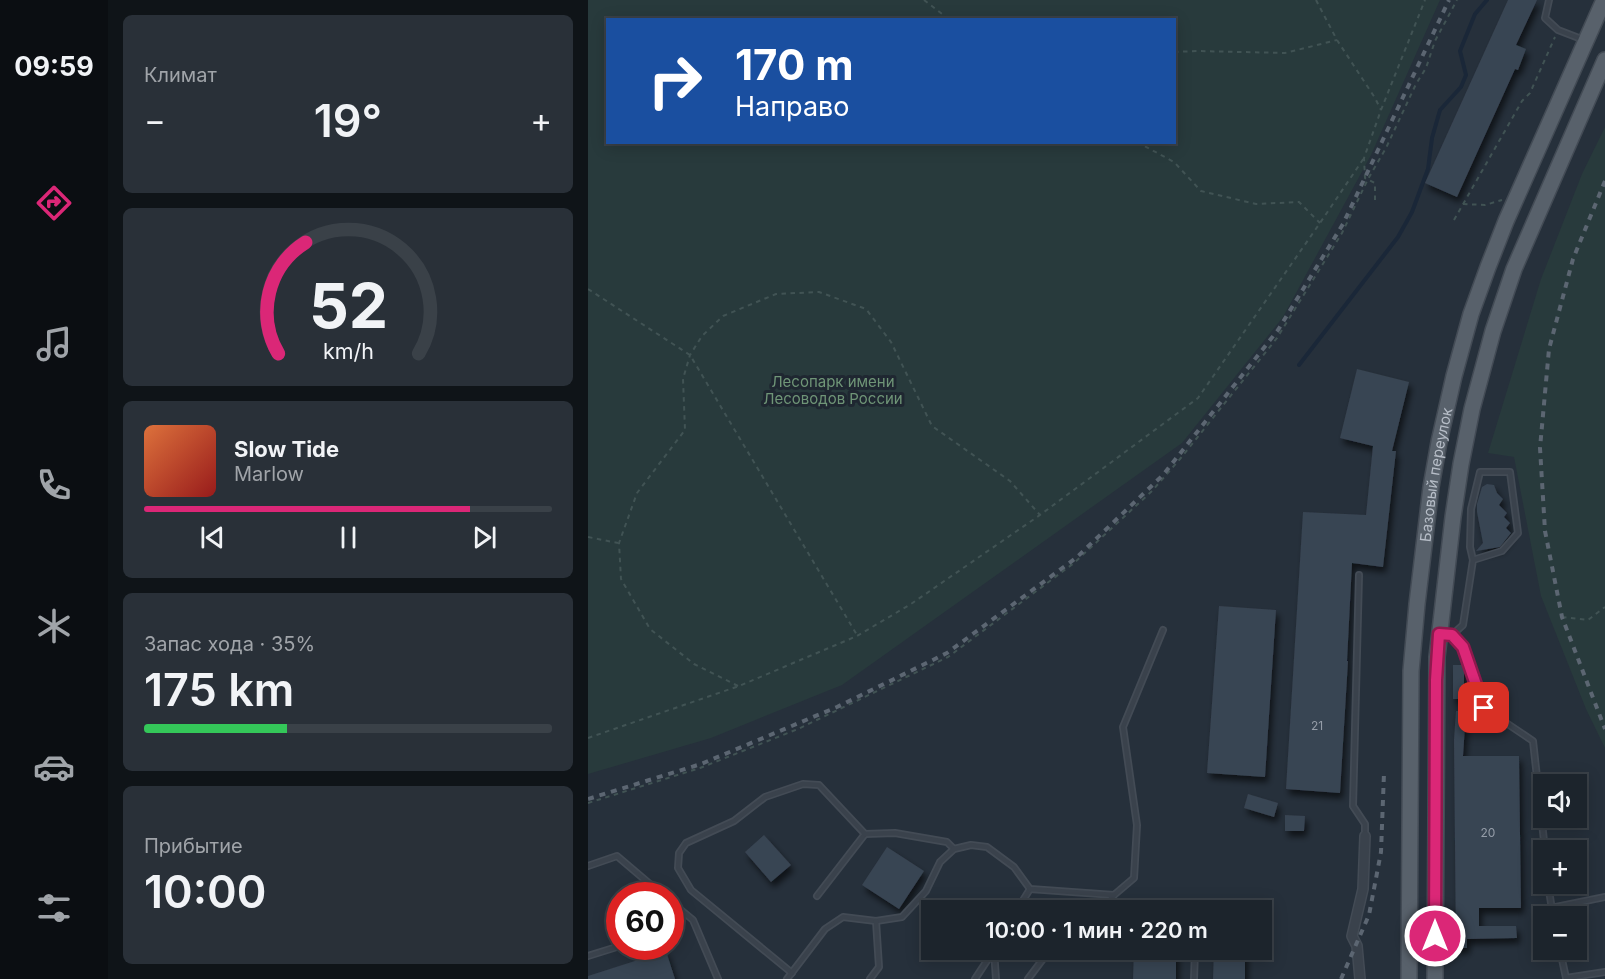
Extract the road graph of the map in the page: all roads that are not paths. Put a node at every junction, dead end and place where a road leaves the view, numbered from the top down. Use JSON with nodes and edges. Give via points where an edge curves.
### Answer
{"nodes":[{"id":1,"x":1549,"y":0,"type":"edge"},
{"id":2,"x":1604,"y":0,"type":"edge"},
{"id":3,"x":1586,"y":41,"type":"junction"},
{"id":4,"x":1605,"y":60,"type":"edge"},
{"id":5,"x":1473,"y":560,"type":"junction"},
{"id":6,"x":1359,"y":575,"type":"dead end"},
{"id":7,"x":1163,"y":630,"type":"dead end"},
{"id":8,"x":1445,"y":635,"type":"junction"},
{"id":9,"x":865,"y":834,"type":"junction"},
{"id":10,"x":1365,"y":836,"type":"joint"},
{"id":11,"x":1544,"y":840,"type":"edge"},
{"id":12,"x":954,"y":849,"type":"junction"},
{"id":13,"x":588,"y":866,"type":"edge"},
{"id":14,"x":648,"y":882,"type":"edge"},
{"id":15,"x":1030,"y":889,"type":"junction"},
{"id":16,"x":1114,"y":895,"type":"junction"},
{"id":17,"x":817,"y":896,"type":"dead end"},
{"id":18,"x":1605,"y":897,"type":"edge"},
{"id":19,"x":1023,"y":900,"type":"edge"},
{"id":20,"x":1110,"y":900,"type":"edge"},
{"id":21,"x":1561,"y":906,"type":"edge"},
{"id":22,"x":684,"y":912,"type":"edge"},
{"id":23,"x":876,"y":921,"type":"junction"},
{"id":24,"x":606,"y":950,"type":"edge"},
{"id":25,"x":588,"y":956,"type":"edge"},
{"id":26,"x":987,"y":960,"type":"edge"},
{"id":27,"x":995,"y":960,"type":"edge"},
{"id":28,"x":1041,"y":960,"type":"edge"},
{"id":29,"x":1195,"y":960,"type":"edge"},
{"id":30,"x":1562,"y":960,"type":"edge"},
{"id":31,"x":1605,"y":972,"type":"edge"},
{"id":32,"x":792,"y":973,"type":"junction"},
{"id":33,"x":717,"y":979,"type":"edge"},
{"id":34,"x":788,"y":979,"type":"edge"},
{"id":35,"x":870,"y":979,"type":"edge"},
{"id":36,"x":975,"y":979,"type":"edge"},
{"id":37,"x":996,"y":979,"type":"edge"},
{"id":38,"x":1028,"y":979,"type":"edge"},
{"id":39,"x":1194,"y":979,"type":"edge"},
{"id":40,"x":1360,"y":979,"type":"edge"},
{"id":41,"x":1409,"y":979,"type":"edge"},
{"id":42,"x":1435,"y":979,"type":"edge"}],
"edges":[{"from":1,"to":3,"type":"lane","via":[[1545,18],[1558,30]]},
{"from":2,"to":3,"type":"main road","name":"Базовый переулок"},
{"from":3,"to":41,"type":"main road","name":"Базовый переулок","via":[[1506,221],[1471,314],[1433,476],[1411,671]]},
{"from":4,"to":8,"type":"main road","name":"Базовый переулок","via":[[1518,260],[1472,409],[1453,518]]},
{"from":5,"to":5,"type":"lane","via":[[1471,509],[1480,472],[1510,471],[1518,533],[1502,551]]},
{"from":5,"to":8,"type":"lane","via":[[1463,625]]},
{"from":6,"to":10,"type":"lane","via":[[1353,806],[1365,824]]},
{"from":7,"to":16,"type":"lane","via":[[1123,727],[1137,825],[1134,878]]},
{"from":8,"to":11,"type":"lane","via":[[1463,647],[1484,708],[1533,741]]},
{"from":8,"to":42,"type":"main road","name":"Базовый переулок","via":[[1436,680]]},
{"from":9,"to":12,"type":"lane","via":[[895,833],[947,842]]},
{"from":9,"to":17,"type":"lane"},
{"from":9,"to":32,"type":"lane","via":[[819,785],[803,784],[765,797],[734,821],[686,843],[679,853],[678,868],[690,890]]},
{"from":10,"to":40,"type":"street","via":[[1363,889],[1352,936],[1357,946]]},
{"from":12,"to":15,"type":"lane","via":[[987,847],[1014,867]]},
{"from":12,"to":23,"type":"lane","via":[[940,862],[926,891],[902,917]]},
{"from":13,"to":14,"type":"lane","via":[[617,856]]},
{"from":15,"to":16,"type":"lane"},
{"from":15,"to":19,"type":"lane"},
{"from":16,"to":20,"type":"lane"},
{"from":18,"to":21,"type":"lane"},
{"from":22,"to":33,"type":"lane","via":[[693,920]]},
{"from":23,"to":32,"type":"lane","via":[[843,917],[825,928]]},
{"from":23,"to":35,"type":"lane","via":[[879,967]]},
{"from":24,"to":25,"type":"lane"},
{"from":26,"to":36,"type":"lane"},
{"from":27,"to":37,"type":"lane"},
{"from":28,"to":38,"type":"lane"},
{"from":29,"to":39,"type":"lane"},
{"from":30,"to":31,"type":"lane","via":[[1566,978]]},
{"from":32,"to":34,"type":"lane"}]}
